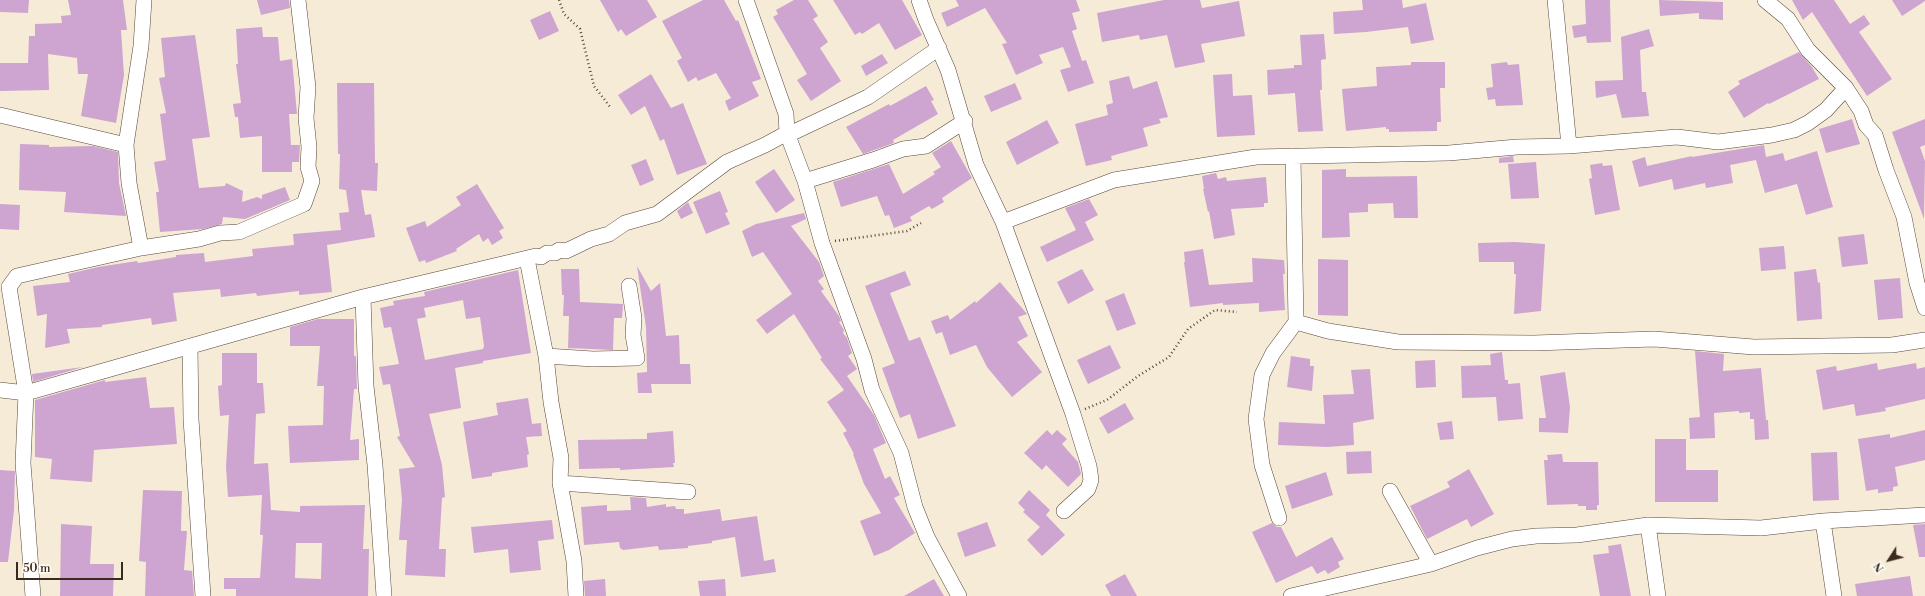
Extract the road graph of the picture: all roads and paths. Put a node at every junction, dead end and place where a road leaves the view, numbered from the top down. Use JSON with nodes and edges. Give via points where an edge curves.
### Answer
{"nodes":[{"id":1,"x":144,"y":0,"type":"edge"},
{"id":2,"x":298,"y":0,"type":"edge"},
{"id":3,"x":559,"y":0,"type":"edge"},
{"id":4,"x":746,"y":0,"type":"edge"},
{"id":5,"x":919,"y":0,"type":"edge"},
{"id":6,"x":1556,"y":0,"type":"edge"},
{"id":7,"x":1765,"y":0,"type":"edge"},
{"id":8,"x":939,"y":48,"type":"junction"},
{"id":9,"x":1846,"y":88,"type":"junction"},
{"id":10,"x":611,"y":108,"type":"dead end"},
{"id":11,"x":0,"y":115,"type":"edge"},
{"id":12,"x":964,"y":121,"type":"junction"},
{"id":13,"x":787,"y":133,"type":"junction"},
{"id":14,"x":126,"y":145,"type":"junction"},
{"id":15,"x":1569,"y":146,"type":"junction"},
{"id":16,"x":1293,"y":156,"type":"junction"},
{"id":17,"x":805,"y":181,"type":"junction"},
{"id":18,"x":1003,"y":222,"type":"junction"},
{"id":19,"x":921,"y":223,"type":"dead end"},
{"id":20,"x":822,"y":243,"type":"junction"},
{"id":21,"x":141,"y":248,"type":"junction"},
{"id":22,"x":527,"y":259,"type":"junction"},
{"id":23,"x":629,"y":286,"type":"dead end"},
{"id":24,"x":363,"y":297,"type":"junction"},
{"id":25,"x":1925,"y":308,"type":"edge"},
{"id":26,"x":1237,"y":312,"type":"dead end"},
{"id":27,"x":1296,"y":322,"type":"junction"},
{"id":28,"x":1925,"y":340,"type":"edge"},
{"id":29,"x":190,"y":346,"type":"junction"},
{"id":30,"x":546,"y":356,"type":"junction"},
{"id":31,"x":0,"y":390,"type":"edge"},
{"id":32,"x":26,"y":393,"type":"junction"},
{"id":33,"x":1073,"y":414,"type":"junction"},
{"id":34,"x":560,"y":482,"type":"junction"},
{"id":35,"x":1390,"y":491,"type":"dead end"},
{"id":36,"x":688,"y":492,"type":"dead end"},
{"id":37,"x":1064,"y":512,"type":"dead end"},
{"id":38,"x":1925,"y":515,"type":"edge"},
{"id":39,"x":1279,"y":518,"type":"dead end"},
{"id":40,"x":1823,"y":521,"type":"junction"},
{"id":41,"x":1648,"y":525,"type":"junction"},
{"id":42,"x":1431,"y":564,"type":"junction"},
{"id":43,"x":33,"y":596,"type":"edge"},
{"id":44,"x":204,"y":596,"type":"edge"},
{"id":45,"x":384,"y":596,"type":"edge"},
{"id":46,"x":576,"y":596,"type":"edge"},
{"id":47,"x":959,"y":596,"type":"edge"},
{"id":48,"x":1291,"y":596,"type":"edge"},
{"id":49,"x":1658,"y":596,"type":"edge"},
{"id":50,"x":1834,"y":596,"type":"edge"}],
"edges":[{"from":1,"to":14,"type":"street","via":[[141,46]]},
{"from":2,"to":21,"type":"street","via":[[308,88],[308,167],[312,181],[304,204],[239,232],[220,233]]},
{"from":3,"to":10,"type":"path","via":[[564,14],[580,29],[594,86]]},
{"from":4,"to":13,"type":"street","via":[[786,114]]},
{"from":5,"to":8,"type":"street"},
{"from":6,"to":15,"type":"street"},
{"from":7,"to":9,"type":"street","via":[[1788,19],[1808,50]]},
{"from":8,"to":12,"type":"street"},
{"from":8,"to":13,"type":"street","via":[[868,97]]},
{"from":9,"to":15,"type":"street","via":[[1826,110],[1808,123],[1794,130],[1772,135],[1718,142],[1677,137]]},
{"from":9,"to":25,"type":"street","via":[[1861,111],[1866,125],[1875,135],[1904,217]]},
{"from":11,"to":14,"type":"street"},
{"from":12,"to":17,"type":"street","via":[[926,146],[903,148]]},
{"from":12,"to":18,"type":"street","via":[[976,165]]},
{"from":13,"to":17,"type":"street"},
{"from":13,"to":22,"type":"street","via":[[727,162],[657,214],[625,223],[609,234],[591,238],[566,250]]},
{"from":14,"to":21,"type":"street","via":[[129,183]]},
{"from":15,"to":16,"type":"street","via":[[1516,147],[1449,153]]},
{"from":16,"to":18,"type":"street","via":[[1256,157],[1114,180]]},
{"from":16,"to":27,"type":"street"},
{"from":17,"to":20,"type":"street"},
{"from":18,"to":33,"type":"street"},
{"from":19,"to":20,"type":"path","via":[[907,231]]},
{"from":20,"to":47,"type":"street","via":[[864,360],[872,390],[901,453],[915,506],[927,537]]},
{"from":21,"to":32,"type":"street","via":[[17,276],[13,281],[10,288]]},
{"from":22,"to":24,"type":"street"},
{"from":22,"to":30,"type":"street"},
{"from":23,"to":30,"type":"street","via":[[637,358]]},
{"from":24,"to":29,"type":"street"},
{"from":24,"to":45,"type":"street","via":[[366,386],[375,465]]},
{"from":26,"to":33,"type":"path","via":[[1215,310],[1188,329],[1169,357],[1138,376],[1107,400]]},
{"from":27,"to":28,"type":"street","via":[[1328,331],[1398,342],[1534,343],[1654,339],[1754,347],[1892,345]]},
{"from":27,"to":39,"type":"street","via":[[1262,375],[1256,419],[1262,465]]},
{"from":29,"to":32,"type":"street"},
{"from":29,"to":44,"type":"street","via":[[190,419]]},
{"from":30,"to":34,"type":"street","via":[[561,458]]},
{"from":31,"to":32,"type":"street"},
{"from":32,"to":43,"type":"street","via":[[23,463]]},
{"from":33,"to":37,"type":"street","via":[[1091,480],[1088,489]]},
{"from":34,"to":36,"type":"street"},
{"from":34,"to":46,"type":"street","via":[[574,561]]},
{"from":35,"to":42,"type":"street"},
{"from":38,"to":40,"type":"street"},
{"from":40,"to":41,"type":"street","via":[[1761,528]]},
{"from":40,"to":50,"type":"street"},
{"from":41,"to":42,"type":"street","via":[[1577,535],[1512,539]]},
{"from":41,"to":49,"type":"street"},
{"from":42,"to":48,"type":"street"}]}
